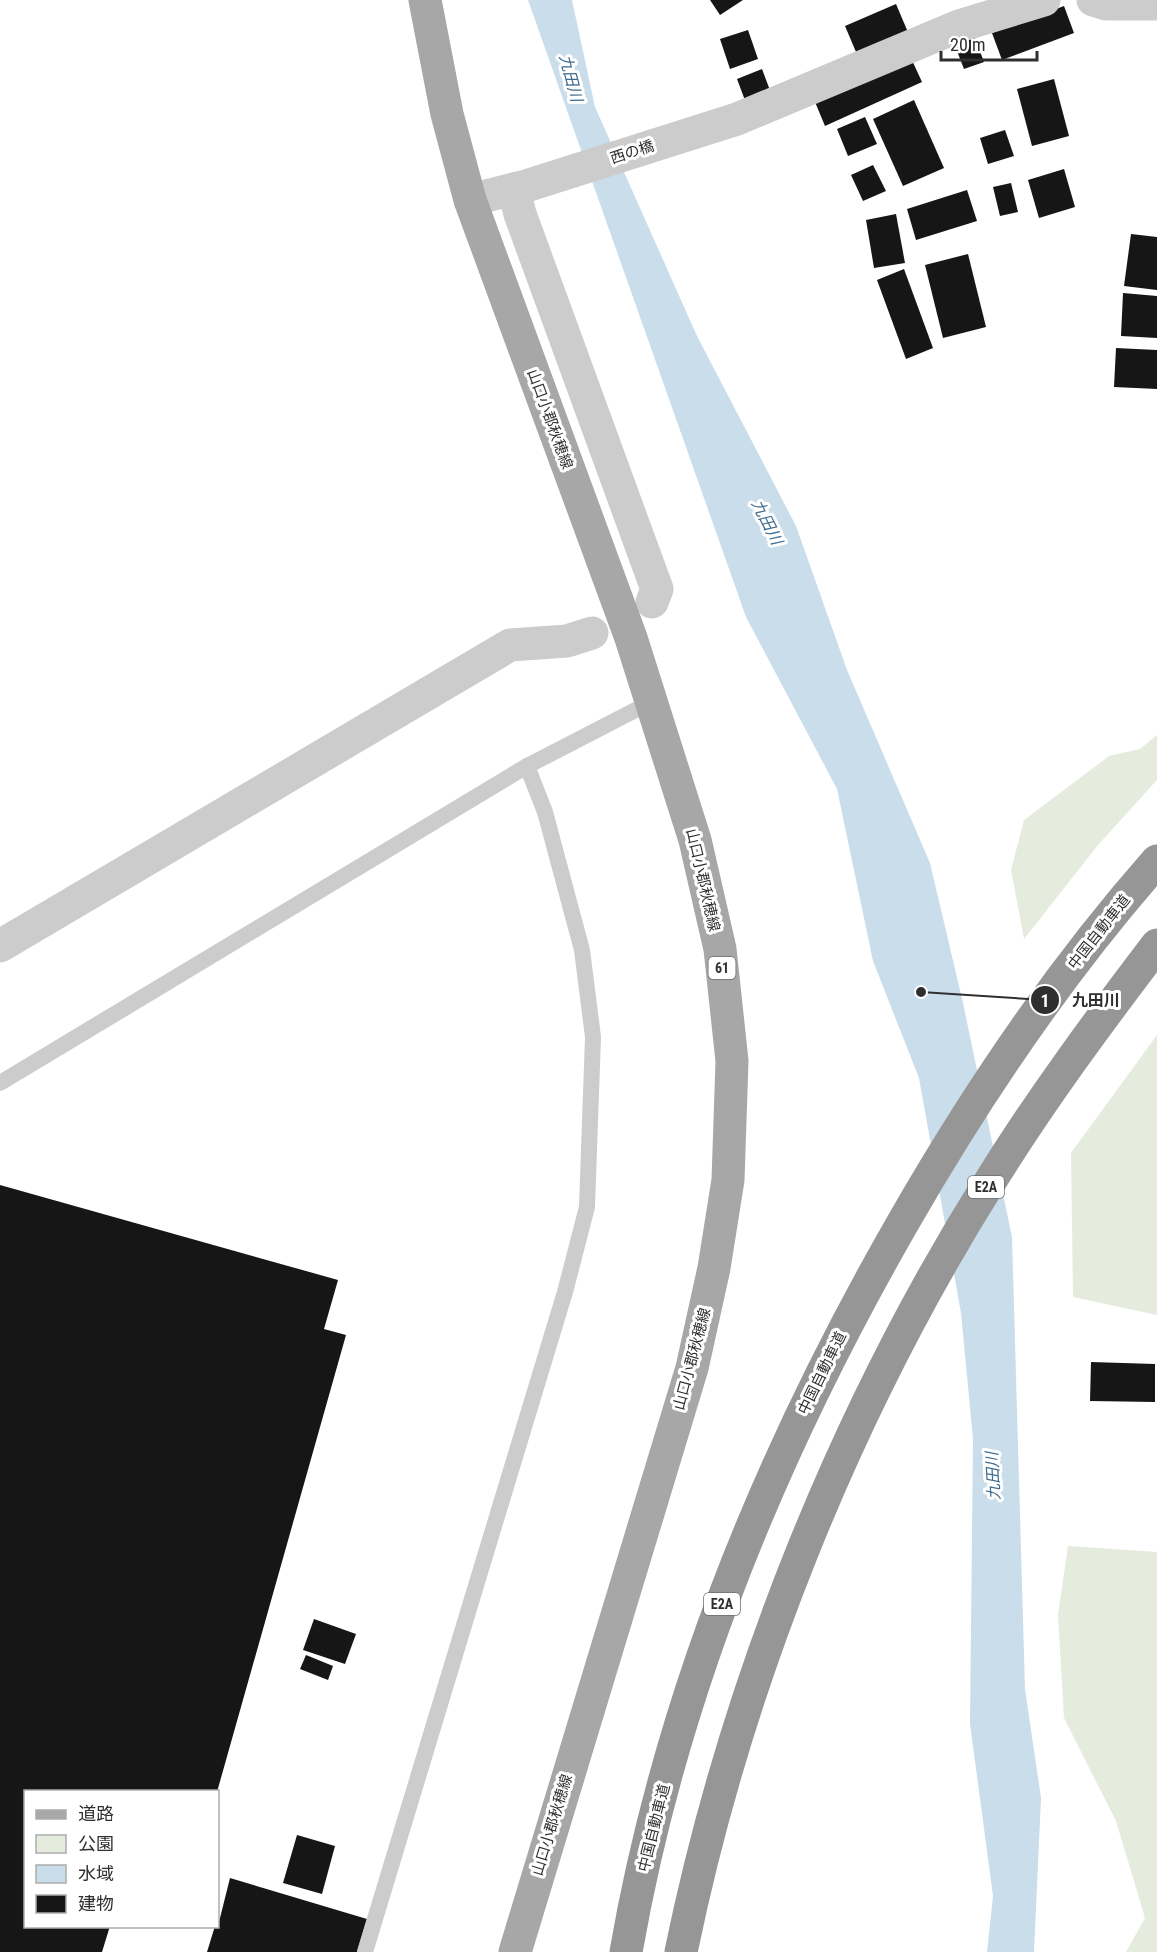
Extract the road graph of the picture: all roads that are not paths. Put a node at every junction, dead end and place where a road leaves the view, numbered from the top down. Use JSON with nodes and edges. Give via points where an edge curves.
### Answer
{"nodes":[{"id":1,"x":425,"y":0,"type":"edge"},
{"id":2,"x":1044,"y":0,"type":"edge"},
{"id":3,"x":1093,"y":0,"type":"edge"},
{"id":4,"x":1157,"y":4,"type":"edge"},
{"id":5,"x":520,"y":187,"type":"junction"},
{"id":6,"x":471,"y":200,"type":"junction"},
{"id":7,"x":652,"y":603,"type":"dead end"},
{"id":8,"x":592,"y":633,"type":"dead end"},
{"id":9,"x":651,"y":702,"type":"junction"},
{"id":10,"x":527,"y":766,"type":"junction"},
{"id":11,"x":1157,"y":861,"type":"edge"},
{"id":12,"x":1157,"y":945,"type":"edge"},
{"id":13,"x":0,"y":946,"type":"edge"},
{"id":14,"x":0,"y":1083,"type":"edge"},
{"id":15,"x":365,"y":1952,"type":"edge"},
{"id":16,"x":515,"y":1952,"type":"edge"},
{"id":17,"x":626,"y":1952,"type":"edge"},
{"id":18,"x":681,"y":1952,"type":"edge"}],
"edges":[{"from":1,"to":6,"type":"main road","name":"山口小郡秋穂線","number":"61","via":[[447,114]]},
{"from":2,"to":5,"type":"street","name":"西の橋","via":[[959,26],[737,119]]},
{"from":3,"to":4,"type":"street","via":[[1106,4]]},
{"from":5,"to":6,"type":"street","name":"西の橋"},
{"from":5,"to":7,"type":"street","via":[[520,214],[657,589]]},
{"from":6,"to":9,"type":"main road","name":"山口小郡秋穂線","number":"61"},
{"from":8,"to":13,"type":"street","via":[[567,641],[510,645]]},
{"from":9,"to":10,"type":"lane"},
{"from":9,"to":16,"type":"main road","name":"山口小郡秋穂線","number":"61","via":[[695,840],[720,949],[732,1061],[728,1180],[692,1368]]},
{"from":10,"to":14,"type":"lane"},
{"from":10,"to":15,"type":"lane","via":[[545,812],[584,961],[593,1037],[587,1207],[565,1292]]},
{"from":11,"to":17,"type":"highway","name":"中国自動車道","number":"E2A","via":[[1058,983],[979,1097],[873,1276],[822,1372],[769,1485],[724,1598],[672,1754]]},
{"from":12,"to":18,"type":"highway","number":"E2A","via":[[1097,1024],[990,1181],[891,1360],[817,1520],[767,1648],[726,1771]]}]}
